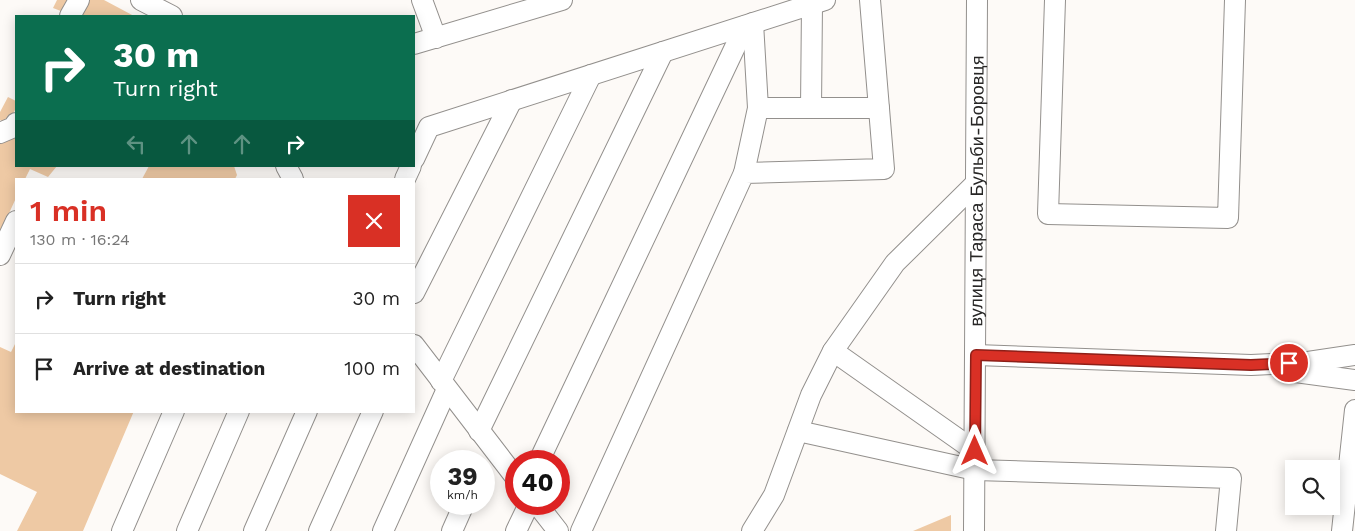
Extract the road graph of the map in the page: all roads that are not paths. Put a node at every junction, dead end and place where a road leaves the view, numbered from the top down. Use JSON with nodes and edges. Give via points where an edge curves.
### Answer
{"nodes":[{"id":1,"x":78,"y":0,"type":"edge"},
{"id":2,"x":140,"y":0,"type":"edge"},
{"id":3,"x":422,"y":0,"type":"edge"},
{"id":4,"x":562,"y":0,"type":"edge"},
{"id":5,"x":870,"y":0,"type":"edge"},
{"id":6,"x":977,"y":0,"type":"edge"},
{"id":7,"x":1055,"y":0,"type":"edge"},
{"id":8,"x":1235,"y":0,"type":"edge"},
{"id":9,"x":819,"y":2,"type":"edge"},
{"id":10,"x":70,"y":15,"type":"edge"},
{"id":11,"x":167,"y":15,"type":"edge"},
{"id":12,"x":749,"y":24,"type":"junction"},
{"id":13,"x":436,"y":38,"type":"junction"},
{"id":14,"x":415,"y":44,"type":"edge"},
{"id":15,"x":663,"y":52,"type":"junction"},
{"id":16,"x":591,"y":75,"type":"junction"},
{"id":17,"x":512,"y":100,"type":"junction"},
{"id":18,"x":758,"y":108,"type":"junction"},
{"id":19,"x":811,"y":108,"type":"junction"},
{"id":20,"x":879,"y":108,"type":"junction"},
{"id":21,"x":15,"y":125,"type":"edge"},
{"id":22,"x":0,"y":133,"type":"edge"},
{"id":23,"x":415,"y":157,"type":"edge"},
{"id":24,"x":285,"y":167,"type":"edge"},
{"id":25,"x":744,"y":173,"type":"junction"},
{"id":26,"x":292,"y":178,"type":"edge"},
{"id":27,"x":976,"y":183,"type":"junction"},
{"id":28,"x":15,"y":223,"type":"edge"},
{"id":29,"x":0,"y":255,"type":"edge"},
{"id":30,"x":415,"y":291,"type":"edge"},
{"id":31,"x":415,"y":346,"type":"edge"},
{"id":32,"x":833,"y":351,"type":"junction"},
{"id":33,"x":976,"y":355,"type":"junction"},
{"id":34,"x":1355,"y":355,"type":"edge"},
{"id":35,"x":1251,"y":365,"type":"junction"},
{"id":36,"x":1355,"y":380,"type":"edge"},
{"id":37,"x":444,"y":385,"type":"junction"},
{"id":38,"x":1355,"y":410,"type":"edge"},
{"id":39,"x":173,"y":413,"type":"edge"},
{"id":40,"x":238,"y":413,"type":"edge"},
{"id":41,"x":306,"y":413,"type":"edge"},
{"id":42,"x":371,"y":413,"type":"edge"},
{"id":43,"x":1355,"y":414,"type":"edge"},
{"id":44,"x":798,"y":431,"type":"junction"},
{"id":45,"x":484,"y":446,"type":"edge"},
{"id":46,"x":544,"y":450,"type":"edge"},
{"id":47,"x":975,"y":461,"type":"junction"},
{"id":48,"x":505,"y":467,"type":"edge"},
{"id":49,"x":459,"y":515,"type":"edge"},
{"id":50,"x":524,"y":515,"type":"edge"},
{"id":51,"x":545,"y":515,"type":"edge"},
{"id":52,"x":122,"y":531,"type":"edge"},
{"id":53,"x":187,"y":531,"type":"edge"},
{"id":54,"x":254,"y":531,"type":"edge"},
{"id":55,"x":319,"y":531,"type":"edge"},
{"id":56,"x":383,"y":531,"type":"edge"},
{"id":57,"x":452,"y":531,"type":"edge"},
{"id":58,"x":516,"y":531,"type":"edge"},
{"id":59,"x":558,"y":531,"type":"edge"},
{"id":60,"x":581,"y":531,"type":"edge"},
{"id":61,"x":752,"y":531,"type":"edge"},
{"id":62,"x":974,"y":531,"type":"edge"},
{"id":63,"x":1226,"y":531,"type":"edge"},
{"id":64,"x":1342,"y":531,"type":"edge"}],
"edges":[{"from":1,"to":10,"type":"street"},
{"from":2,"to":11,"type":"street"},
{"from":3,"to":13,"type":"street"},
{"from":4,"to":13,"type":"street"},
{"from":5,"to":20,"type":"street"},
{"from":6,"to":27,"type":"street","name":"вулиця Тараса Бульби-Боровця"},
{"from":7,"to":8,"type":"street","via":[[1048,214],[1228,218]]},
{"from":9,"to":12,"type":"street"},
{"from":9,"to":19,"type":"street"},
{"from":12,"to":15,"type":"street"},
{"from":12,"to":18,"type":"street"},
{"from":12,"to":46,"type":"street"},
{"from":13,"to":14,"type":"street"},
{"from":15,"to":16,"type":"street"},
{"from":15,"to":45,"type":"street"},
{"from":16,"to":17,"type":"street"},
{"from":16,"to":37,"type":"street"},
{"from":17,"to":23,"type":"street","via":[[429,127]]},
{"from":17,"to":30,"type":"street"},
{"from":18,"to":19,"type":"street"},
{"from":18,"to":25,"type":"street"},
{"from":19,"to":20,"type":"street"},
{"from":20,"to":25,"type":"street","via":[[884,169]]},
{"from":21,"to":22,"type":"street"},
{"from":24,"to":26,"type":"street"},
{"from":25,"to":60,"type":"street"},
{"from":27,"to":32,"type":"street","via":[[895,263]]},
{"from":27,"to":33,"type":"street","name":"вулиця Тараса Бульби-Боровця"},
{"from":28,"to":29,"type":"street"},
{"from":31,"to":37,"type":"street"},
{"from":32,"to":44,"type":"street"},
{"from":32,"to":47,"type":"street"},
{"from":33,"to":35,"type":"street"},
{"from":33,"to":47,"type":"street","name":"вулиця Тараса Бульби-Боровця"},
{"from":34,"to":35,"type":"street"},
{"from":35,"to":36,"type":"street"},
{"from":37,"to":45,"type":"street"},
{"from":37,"to":56,"type":"street"},
{"from":38,"to":43,"type":"street"},
{"from":39,"to":52,"type":"street"},
{"from":40,"to":53,"type":"street"},
{"from":41,"to":54,"type":"street"},
{"from":42,"to":55,"type":"street"},
{"from":43,"to":64,"type":"street"},
{"from":44,"to":47,"type":"street"},
{"from":44,"to":61,"type":"street","via":[[774,495]]},
{"from":45,"to":48,"type":"street"},
{"from":47,"to":62,"type":"street","name":"вулиця Тараса Бульби-Боровця"},
{"from":47,"to":63,"type":"street","via":[[1231,478]]},
{"from":49,"to":57,"type":"street"},
{"from":50,"to":58,"type":"street"},
{"from":51,"to":59,"type":"street"}]}
